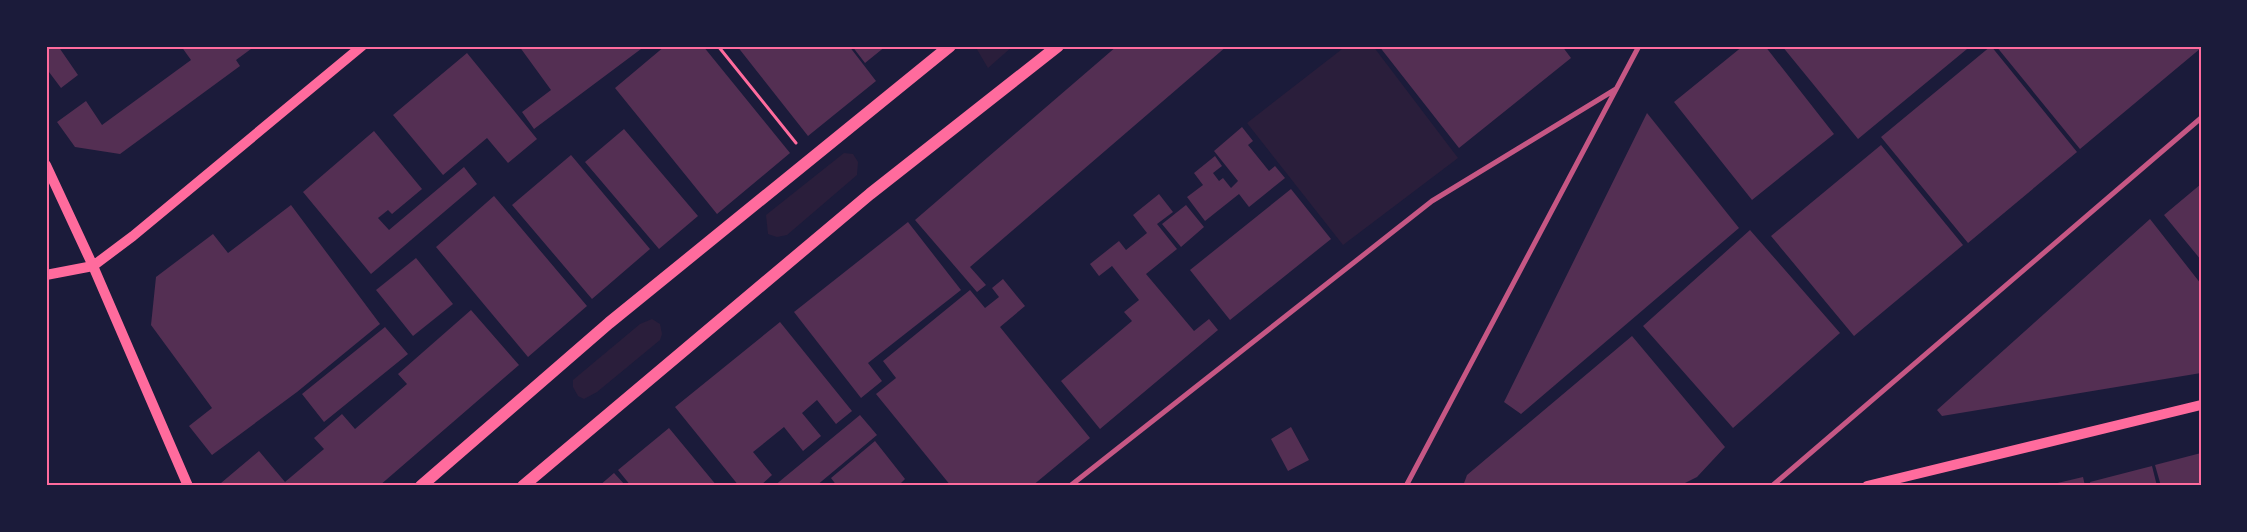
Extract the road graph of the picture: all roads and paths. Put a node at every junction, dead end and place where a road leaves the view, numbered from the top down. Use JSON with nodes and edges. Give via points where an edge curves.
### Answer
{"nodes":[{"id":1,"x":362,"y":46,"type":"edge"},
{"id":2,"x":718,"y":46,"type":"edge"},
{"id":3,"x":950,"y":46,"type":"edge"},
{"id":4,"x":1058,"y":46,"type":"edge"},
{"id":5,"x":1639,"y":46,"type":"edge"},
{"id":6,"x":1616,"y":89,"type":"junction"},
{"id":7,"x":2201,"y":118,"type":"edge"},
{"id":8,"x":809,"y":159,"type":"junction"},
{"id":9,"x":46,"y":165,"type":"edge"},
{"id":10,"x":93,"y":266,"type":"junction"},
{"id":11,"x":46,"y":275,"type":"edge"},
{"id":12,"x":2201,"y":405,"type":"edge"},
{"id":13,"x":188,"y":486,"type":"edge"},
{"id":14,"x":421,"y":486,"type":"edge"},
{"id":15,"x":523,"y":486,"type":"edge"},
{"id":16,"x":1070,"y":486,"type":"edge"},
{"id":17,"x":1406,"y":486,"type":"edge"},
{"id":18,"x":1772,"y":486,"type":"edge"},
{"id":19,"x":1867,"y":486,"type":"edge"}],
"edges":[{"from":1,"to":10,"type":"main road"},
{"from":2,"to":8,"type":"path"},
{"from":3,"to":8,"type":"main road"},
{"from":4,"to":15,"type":"main road","via":[[870,194]]},
{"from":5,"to":6,"type":"street"},
{"from":6,"to":16,"type":"street","via":[[1432,201]]},
{"from":6,"to":17,"type":"street"},
{"from":7,"to":18,"type":"street"},
{"from":8,"to":14,"type":"main road","via":[[609,323]]},
{"from":9,"to":10,"type":"main road"},
{"from":10,"to":11,"type":"main road"},
{"from":10,"to":13,"type":"main road"},
{"from":12,"to":19,"type":"main road"}]}
